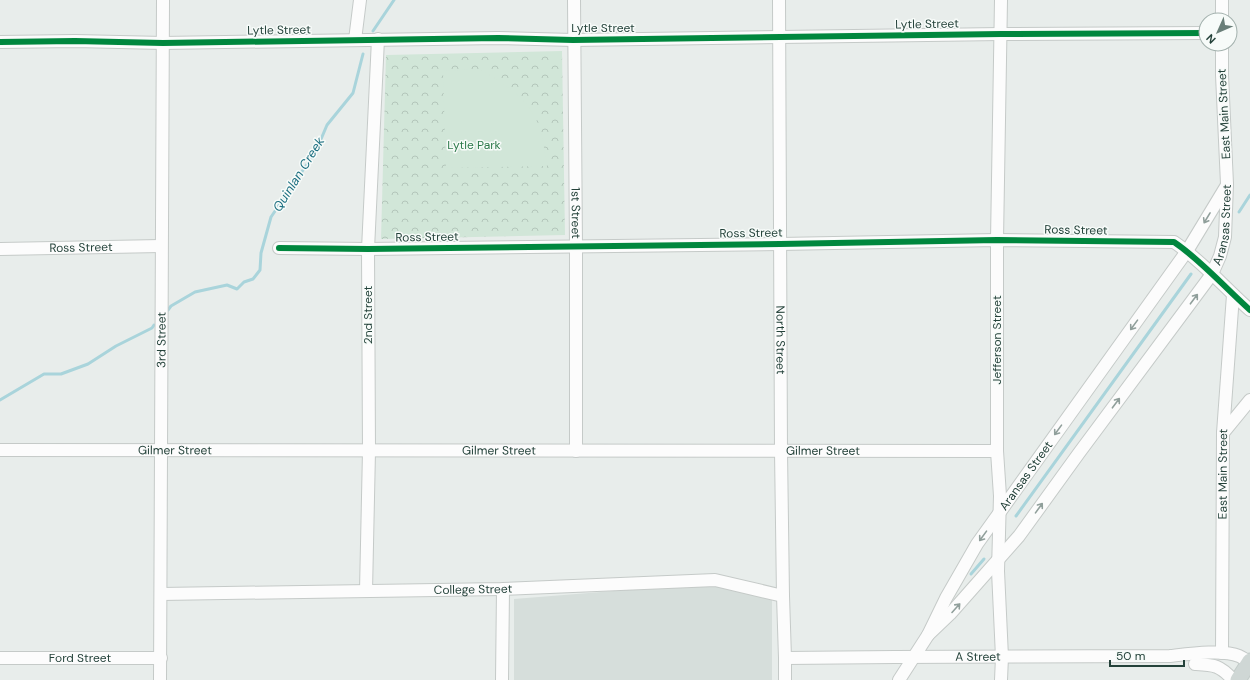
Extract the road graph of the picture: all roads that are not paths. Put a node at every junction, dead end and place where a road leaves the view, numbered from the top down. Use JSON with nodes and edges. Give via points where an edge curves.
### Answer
{"nodes":[{"id":1,"x":163,"y":0,"type":"edge"},
{"id":2,"x":360,"y":0,"type":"edge"},
{"id":3,"x":574,"y":0,"type":"edge"},
{"id":4,"x":779,"y":0,"type":"edge"},
{"id":5,"x":1001,"y":0,"type":"edge"},
{"id":6,"x":1222,"y":0,"type":"edge"},
{"id":7,"x":1222,"y":12,"type":"edge"},
{"id":8,"x":1198,"y":33,"type":"edge"},
{"id":9,"x":1001,"y":34,"type":"junction"},
{"id":10,"x":779,"y":37,"type":"junction"},
{"id":11,"x":378,"y":39,"type":"junction"},
{"id":12,"x":355,"y":40,"type":"junction"},
{"id":13,"x":574,"y":40,"type":"junction"},
{"id":14,"x":0,"y":42,"type":"edge"},
{"id":15,"x":163,"y":43,"type":"junction"},
{"id":16,"x":1222,"y":52,"type":"edge"},
{"id":17,"x":1227,"y":184,"type":"junction"},
{"id":18,"x":997,"y":240,"type":"junction"},
{"id":19,"x":780,"y":244,"type":"junction"},
{"id":20,"x":162,"y":246,"type":"junction"},
{"id":21,"x":576,"y":246,"type":"junction"},
{"id":22,"x":279,"y":248,"type":"dead end"},
{"id":23,"x":0,"y":249,"type":"edge"},
{"id":24,"x":368,"y":249,"type":"junction"},
{"id":25,"x":1187,"y":251,"type":"junction"},
{"id":26,"x":1212,"y":274,"type":"junction"},
{"id":27,"x":1233,"y":295,"type":"junction"},
{"id":28,"x":1250,"y":310,"type":"edge"},
{"id":29,"x":1250,"y":400,"type":"edge"},
{"id":30,"x":1223,"y":433,"type":"junction"},
{"id":31,"x":0,"y":450,"type":"edge"},
{"id":32,"x":161,"y":451,"type":"junction"},
{"id":33,"x":369,"y":451,"type":"junction"},
{"id":34,"x":576,"y":451,"type":"junction"},
{"id":35,"x":781,"y":451,"type":"junction"},
{"id":36,"x":997,"y":451,"type":"junction"},
{"id":37,"x":999,"y":513,"type":"junction"},
{"id":38,"x":998,"y":560,"type":"junction"},
{"id":39,"x":503,"y":589,"type":"junction"},
{"id":40,"x":366,"y":591,"type":"junction"},
{"id":41,"x":161,"y":594,"type":"junction"},
{"id":42,"x":783,"y":596,"type":"junction"},
{"id":43,"x":928,"y":635,"type":"junction"},
{"id":44,"x":1222,"y":653,"type":"junction"},
{"id":45,"x":914,"y":656,"type":"junction"},
{"id":46,"x":1170,"y":656,"type":"junction"},
{"id":47,"x":1002,"y":657,"type":"junction"},
{"id":48,"x":0,"y":658,"type":"edge"},
{"id":49,"x":160,"y":658,"type":"junction"},
{"id":50,"x":785,"y":658,"type":"junction"},
{"id":51,"x":1250,"y":662,"type":"edge"},
{"id":52,"x":160,"y":680,"type":"edge"},
{"id":53,"x":502,"y":680,"type":"edge"},
{"id":54,"x":784,"y":680,"type":"edge"},
{"id":55,"x":899,"y":680,"type":"edge"},
{"id":56,"x":1002,"y":680,"type":"edge"},
{"id":57,"x":1234,"y":680,"type":"edge"},
{"id":58,"x":1238,"y":680,"type":"edge"}],
"edges":[{"from":1,"to":15,"type":"street","name":"3rd Street"},
{"from":2,"to":12,"type":"street"},
{"from":3,"to":13,"type":"street","name":"1st Street"},
{"from":4,"to":10,"type":"street","name":"North Street"},
{"from":5,"to":9,"type":"street","name":"Jefferson Street"},
{"from":6,"to":7,"type":"street"},
{"from":8,"to":9,"type":"street","name":"Lytle Street"},
{"from":9,"to":10,"type":"street","name":"Lytle Street"},
{"from":9,"to":18,"type":"street","name":"Jefferson Street"},
{"from":10,"to":13,"type":"street","name":"Lytle Street"},
{"from":10,"to":19,"type":"street","name":"North Street"},
{"from":11,"to":12,"type":"street","name":"Lytle Street"},
{"from":11,"to":13,"type":"street","name":"Lytle Street"},
{"from":11,"to":24,"type":"street","name":"2nd Street"},
{"from":12,"to":15,"type":"street","name":"Lytle Street"},
{"from":13,"to":21,"type":"street","name":"1st Street"},
{"from":14,"to":15,"type":"street","name":"Lytle Street"},
{"from":15,"to":20,"type":"street","name":"3rd Street"},
{"from":16,"to":17,"type":"street","name":"East Main Street"},
{"from":17,"to":25,"type":"street","name":"Aransas Street","one_way":true},
{"from":17,"to":26,"type":"street","name":"Aransas Street","via":[[1225,237]]},
{"from":18,"to":19,"type":"street","name":"Ross Street"},
{"from":18,"to":25,"type":"street","name":"Ross Street","via":[[1174,242]]},
{"from":18,"to":36,"type":"street","name":"Jefferson Street"},
{"from":19,"to":21,"type":"street","name":"Ross Street"},
{"from":19,"to":35,"type":"street","name":"North Street"},
{"from":20,"to":23,"type":"street","name":"Ross Street"},
{"from":20,"to":32,"type":"street","name":"3rd Street"},
{"from":21,"to":24,"type":"street","name":"Ross Street"},
{"from":21,"to":34,"type":"street","name":"1st Street"},
{"from":22,"to":24,"type":"street","name":"Ross Street"},
{"from":24,"to":33,"type":"street","name":"2nd Street"},
{"from":25,"to":26,"type":"street","name":"Ross Street"},
{"from":25,"to":37,"type":"street","name":"Aransas Street","one_way":true},
{"from":26,"to":27,"type":"street","name":"Ross Street"},
{"from":38,"to":26,"type":"street","name":"Aransas Street","one_way":true,"via":[[1019,536]]},
{"from":27,"to":28,"type":"street","name":"Ross Street"},
{"from":27,"to":30,"type":"street","name":"East Main Street"},
{"from":29,"to":30,"type":"street"},
{"from":30,"to":44,"type":"street","name":"East Main Street"},
{"from":31,"to":32,"type":"street","name":"Gilmer Street"},
{"from":32,"to":33,"type":"street","name":"Gilmer Street"},
{"from":32,"to":41,"type":"street","name":"3rd Street"},
{"from":33,"to":34,"type":"street","name":"Gilmer Street"},
{"from":33,"to":40,"type":"street","name":"2nd Street"},
{"from":34,"to":35,"type":"street","name":"Gilmer Street"},
{"from":35,"to":36,"type":"street","name":"Gilmer Street"},
{"from":35,"to":42,"type":"street","name":"North Street"},
{"from":36,"to":37,"type":"street","name":"Jefferson Street"},
{"from":37,"to":38,"type":"street","name":"Jefferson Street"},
{"from":37,"to":43,"type":"street","name":"Aransas Street","one_way":true,"via":[[977,544]]},
{"from":43,"to":38,"type":"street","name":"Aransas Street","one_way":true},
{"from":38,"to":47,"type":"street","name":"Jefferson Street"},
{"from":39,"to":40,"type":"street","name":"College Street"},
{"from":39,"to":42,"type":"street","name":"College Street","via":[[715,580]]},
{"from":39,"to":53,"type":"street"},
{"from":40,"to":41,"type":"street","name":"College Street"},
{"from":41,"to":49,"type":"street","name":"3rd Street"},
{"from":42,"to":50,"type":"street","name":"North Street"},
{"from":43,"to":45,"type":"street","name":"Aransas Street"},
{"from":44,"to":46,"type":"street","name":"A Street"},
{"from":44,"to":51,"type":"street","name":"A Street","via":[[1238,656]]},
{"from":45,"to":47,"type":"street","name":"A Street"},
{"from":45,"to":50,"type":"street","name":"A Street"},
{"from":45,"to":55,"type":"street","name":"Aransas Street"},
{"from":46,"to":47,"type":"street","name":"A Street"},
{"from":46,"to":57,"type":"street","name":"A Street","via":[[1192,663],[1215,665]]},
{"from":47,"to":56,"type":"street","name":"Jefferson Street"},
{"from":48,"to":49,"type":"street","name":"Ford Street"},
{"from":49,"to":52,"type":"street","name":"3rd Street"},
{"from":50,"to":54,"type":"street","name":"North Street"},
{"from":51,"to":58,"type":"main road"}]}
